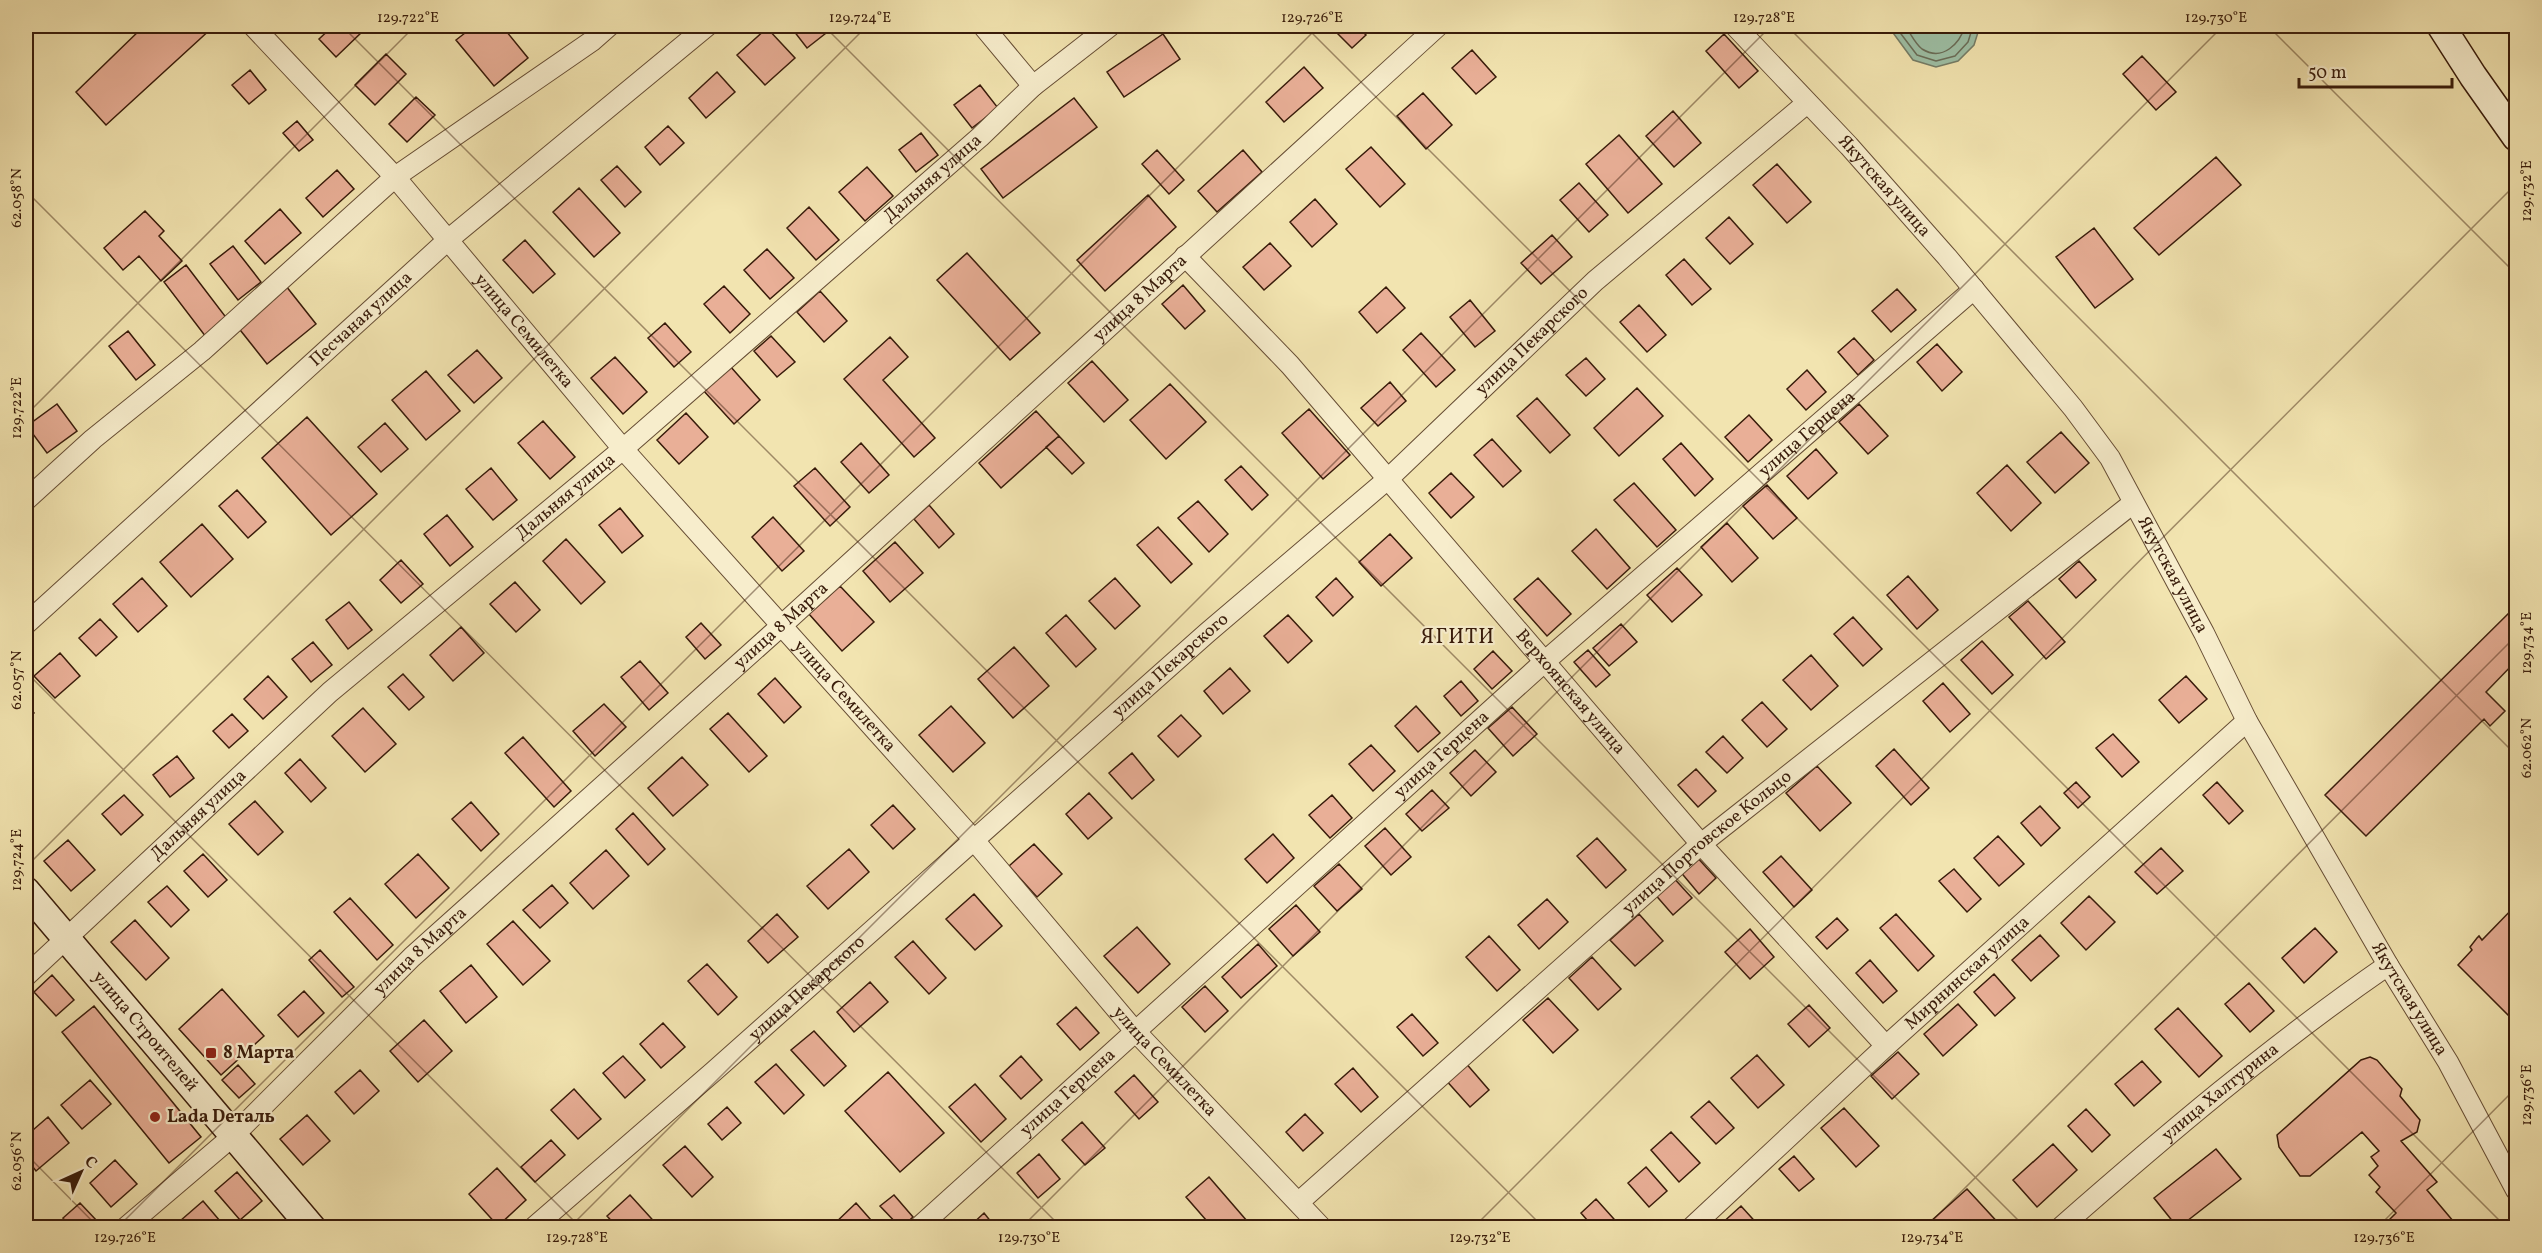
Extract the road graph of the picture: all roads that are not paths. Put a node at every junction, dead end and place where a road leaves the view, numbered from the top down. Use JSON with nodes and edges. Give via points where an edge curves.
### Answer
{"nodes":[{"id":1,"x":253,"y":26,"type":"edge"},
{"id":2,"x":609,"y":26,"type":"edge"},
{"id":3,"x":707,"y":26,"type":"edge"},
{"id":4,"x":983,"y":26,"type":"edge"},
{"id":5,"x":1110,"y":26,"type":"edge"},
{"id":6,"x":1438,"y":26,"type":"edge"},
{"id":7,"x":1735,"y":26,"type":"edge"},
{"id":8,"x":2441,"y":26,"type":"edge"},
{"id":9,"x":1033,"y":86,"type":"junction"},
{"id":10,"x":1807,"y":103,"type":"junction"},
{"id":11,"x":2517,"y":137,"type":"edge"},
{"id":12,"x":395,"y":177,"type":"junction"},
{"id":13,"x":449,"y":239,"type":"junction"},
{"id":14,"x":1185,"y":256,"type":"junction"},
{"id":15,"x":1974,"y":289,"type":"junction"},
{"id":16,"x":623,"y":449,"type":"junction"},
{"id":17,"x":1389,"y":478,"type":"junction"},
{"id":18,"x":26,"y":500,"type":"edge"},
{"id":19,"x":2132,"y":504,"type":"junction"},
{"id":20,"x":26,"y":624,"type":"edge"},
{"id":21,"x":780,"y":627,"type":"junction"},
{"id":22,"x":1543,"y":663,"type":"junction"},
{"id":23,"x":2247,"y":721,"type":"junction"},
{"id":24,"x":973,"y":839,"type":"junction"},
{"id":25,"x":1701,"y":844,"type":"junction"},
{"id":26,"x":26,"y":891,"type":"edge"},
{"id":27,"x":65,"y":937,"type":"junction"},
{"id":28,"x":2388,"y":964,"type":"junction"},
{"id":29,"x":26,"y":976,"type":"edge"},
{"id":30,"x":1134,"y":1030,"type":"junction"},
{"id":31,"x":1886,"y":1046,"type":"junction"},
{"id":32,"x":233,"y":1136,"type":"junction"},
{"id":33,"x":2517,"y":1190,"type":"edge"},
{"id":34,"x":1299,"y":1202,"type":"junction"},
{"id":35,"x":126,"y":1227,"type":"edge"},
{"id":36,"x":312,"y":1227,"type":"edge"},
{"id":37,"x":533,"y":1227,"type":"edge"},
{"id":38,"x":918,"y":1227,"type":"edge"},
{"id":39,"x":1322,"y":1227,"type":"edge"},
{"id":40,"x":1691,"y":1227,"type":"edge"},
{"id":41,"x":2060,"y":1227,"type":"edge"}],
"edges":[{"from":1,"to":12,"type":"street","name":"улица Семилетка"},
{"from":2,"to":12,"type":"street"},
{"from":3,"to":13,"type":"street","name":"Песчаная улица"},
{"from":4,"to":9,"type":"street"},
{"from":5,"to":9,"type":"street","name":"Дальняя улица"},
{"from":6,"to":14,"type":"street","name":"улица 8 Марта"},
{"from":7,"to":10,"type":"street","name":"Якутская улица"},
{"from":8,"to":11,"type":"main road"},
{"from":9,"to":16,"type":"street","name":"Дальняя улица","via":[[980,137]]},
{"from":10,"to":15,"type":"street","name":"Якутская улица"},
{"from":10,"to":17,"type":"street","name":"улица Пекарского","via":[[1595,280]]},
{"from":12,"to":13,"type":"street","name":"улица Семилетка"},
{"from":12,"to":18,"type":"street","via":[[202,351],[93,439]]},
{"from":13,"to":16,"type":"street","name":"улица Семилетка"},
{"from":13,"to":20,"type":"street","name":"Песчаная улица"},
{"from":14,"to":17,"type":"street","name":"Верхоянская улица","via":[[1290,365]]},
{"from":14,"to":21,"type":"street","name":"улица 8 Марта"},
{"from":15,"to":19,"type":"street","name":"Якутская улица","via":[[2104,449]]},
{"from":15,"to":22,"type":"street","name":"улица Герцена"},
{"from":16,"to":21,"type":"street","name":"улица Семилетка"},
{"from":16,"to":27,"type":"street","name":"Дальняя улица","via":[[330,692]]},
{"from":17,"to":22,"type":"street","name":"Верхоянская улица"},
{"from":17,"to":24,"type":"street","name":"улица Пекарского"},
{"from":19,"to":23,"type":"street","name":"Якутская улица","via":[[2204,633]]},
{"from":19,"to":25,"type":"street","name":"улица Портовское Кольцо"},
{"from":21,"to":24,"type":"street","name":"улица Семилетка"},
{"from":21,"to":32,"type":"street","name":"улица 8 Марта","via":[[412,957]]},
{"from":22,"to":25,"type":"street","name":"Верхоянская улица"},
{"from":22,"to":30,"type":"street","name":"улица Герцена"},
{"from":23,"to":28,"type":"street","name":"Якутская улица"},
{"from":23,"to":31,"type":"street","name":"Мирнинская улица"},
{"from":24,"to":30,"type":"street","name":"улица Семилетка"},
{"from":24,"to":37,"type":"street","name":"улица Пекарского"},
{"from":25,"to":31,"type":"street","name":"Верхоянская улица"},
{"from":25,"to":34,"type":"street","name":"улица Портовское Кольцо"},
{"from":26,"to":27,"type":"main road","name":"улица Строителей"},
{"from":27,"to":29,"type":"street","name":"Дальняя улица"},
{"from":27,"to":32,"type":"main road","name":"улица Строителей"},
{"from":28,"to":33,"type":"street","name":"Якутская улица","via":[[2448,1062]]},
{"from":28,"to":41,"type":"street","name":"улица Халтурина","via":[[2203,1104]]},
{"from":30,"to":34,"type":"street","name":"улица Семилетка"},
{"from":30,"to":38,"type":"street","name":"улица Герцена"},
{"from":31,"to":40,"type":"street","name":"Мирнинская улица"},
{"from":32,"to":35,"type":"street","name":"улица 8 Марта"},
{"from":32,"to":36,"type":"main road","name":"улица Строителей"},
{"from":34,"to":39,"type":"street","name":"улица Семилетка"}]}
